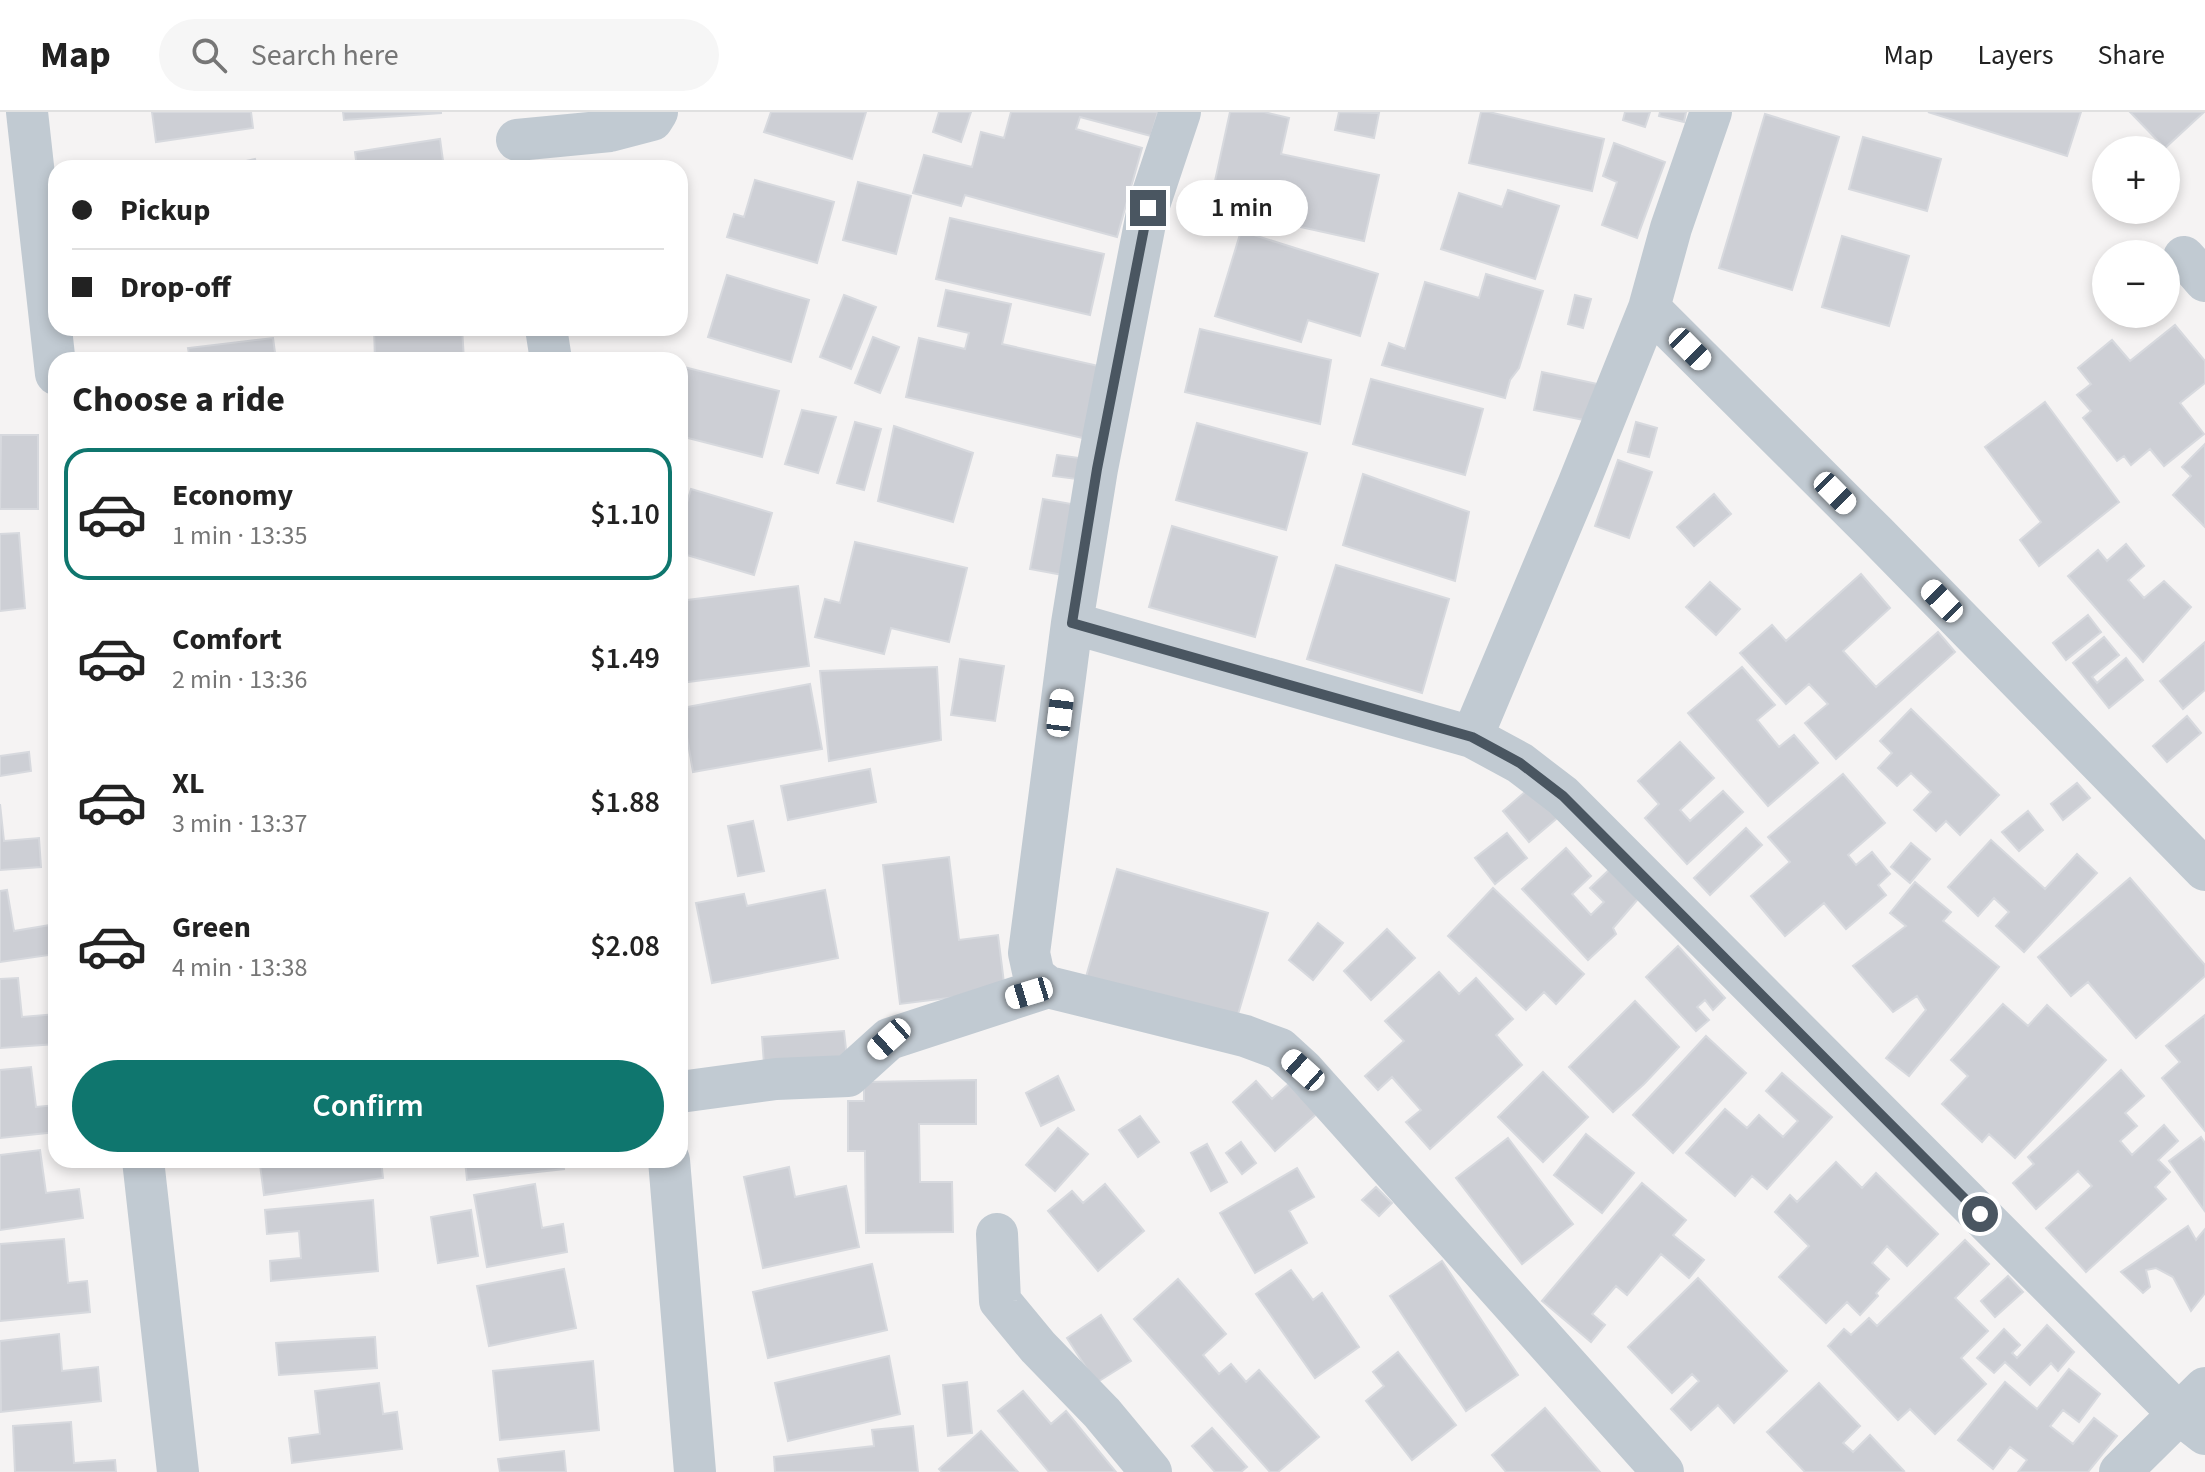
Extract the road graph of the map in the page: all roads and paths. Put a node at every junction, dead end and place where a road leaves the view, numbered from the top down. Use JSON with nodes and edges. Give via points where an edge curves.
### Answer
{"nodes":[{"id":1,"x":27,"y":112,"type":"edge"},
{"id":2,"x":657,"y":112,"type":"edge"},
{"id":3,"x":1180,"y":112,"type":"edge"},
{"id":4,"x":1711,"y":112,"type":"edge"},
{"id":5,"x":517,"y":140,"type":"edge"},
{"id":6,"x":48,"y":302,"type":"edge"},
{"id":7,"x":1649,"y":308,"type":"junction"},
{"id":8,"x":1072,"y":623,"type":"junction"},
{"id":9,"x":1472,"y":737,"type":"junction"},
{"id":10,"x":2205,"y":870,"type":"edge"},
{"id":11,"x":1048,"y":987,"type":"junction"},
{"id":12,"x":688,"y":1091,"type":"edge"},
{"id":13,"x":144,"y":1168,"type":"edge"},
{"id":14,"x":670,"y":1168,"type":"edge"},
{"id":15,"x":997,"y":1234,"type":"dead end"},
{"id":16,"x":2196,"y":1412,"type":"edge"},
{"id":17,"x":178,"y":1472,"type":"edge"},
{"id":18,"x":695,"y":1472,"type":"edge"},
{"id":19,"x":1151,"y":1472,"type":"edge"},
{"id":20,"x":1663,"y":1472,"type":"edge"},
{"id":21,"x":2120,"y":1472,"type":"edge"}],
"edges":[{"from":1,"to":6,"type":"street"},
{"from":2,"to":5,"type":"street","via":[[652,120],[610,131]]},
{"from":3,"to":8,"type":"street","via":[[1148,208]]},
{"from":4,"to":7,"type":"street"},
{"from":7,"to":9,"type":"street"},
{"from":7,"to":10,"type":"street"},
{"from":8,"to":9,"type":"street"},
{"from":8,"to":11,"type":"street","via":[[1029,953],[1034,976]]},
{"from":9,"to":16,"type":"street","via":[[1520,763],[1563,796]]},
{"from":11,"to":12,"type":"street","via":[[889,1039],[848,1076]]},
{"from":11,"to":20,"type":"street","via":[[1280,1049]]},
{"from":13,"to":17,"type":"street"},
{"from":14,"to":18,"type":"street"},
{"from":15,"to":19,"type":"street","via":[[1000,1301]]},
{"from":16,"to":21,"type":"street"}]}
